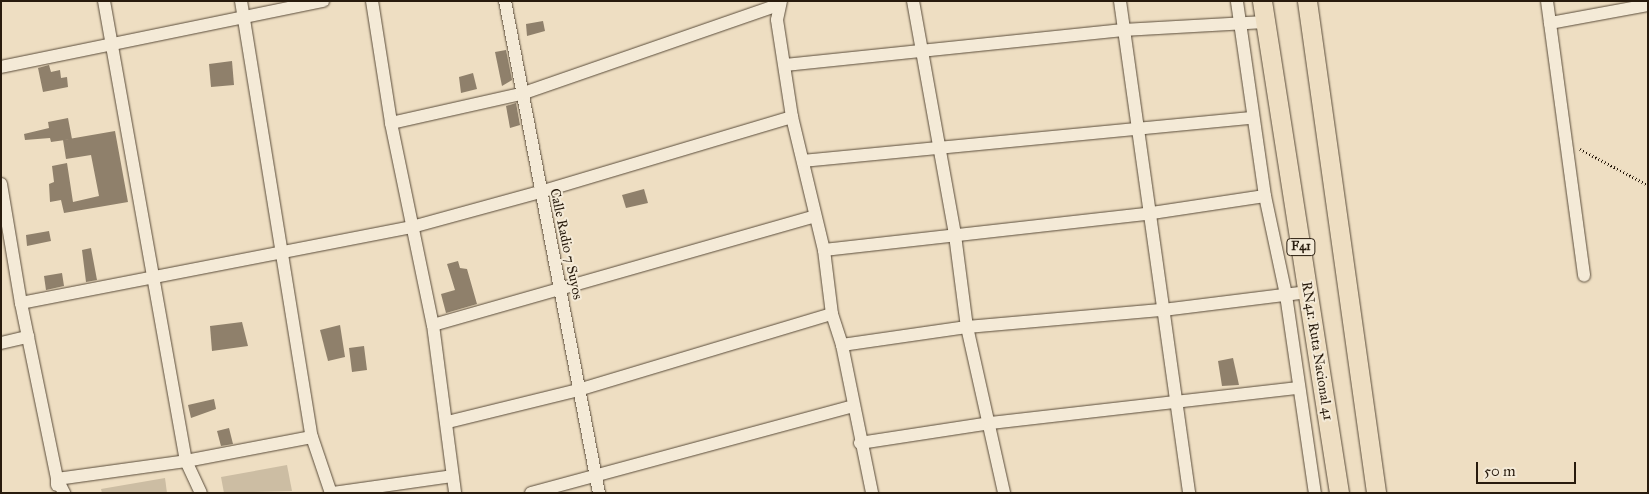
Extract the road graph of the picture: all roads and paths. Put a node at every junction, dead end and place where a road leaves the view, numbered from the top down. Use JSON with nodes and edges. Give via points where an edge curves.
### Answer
{"nodes":[{"id":1,"x":104,"y":1,"type":"edge"},
{"id":2,"x":241,"y":1,"type":"edge"},
{"id":3,"x":323,"y":1,"type":"edge"},
{"id":4,"x":372,"y":1,"type":"edge"},
{"id":5,"x":506,"y":1,"type":"edge"},
{"id":6,"x":913,"y":1,"type":"edge"},
{"id":7,"x":1120,"y":1,"type":"edge"},
{"id":8,"x":1237,"y":1,"type":"edge"},
{"id":9,"x":1262,"y":1,"type":"edge"},
{"id":10,"x":1306,"y":1,"type":"edge"},
{"id":11,"x":1547,"y":1,"type":"edge"},
{"id":12,"x":776,"y":3,"type":"edge"},
{"id":13,"x":1648,"y":4,"type":"edge"},
{"id":14,"x":244,"y":17,"type":"junction"},
{"id":15,"x":1265,"y":22,"type":"junction"},
{"id":16,"x":1550,"y":23,"type":"junction"},
{"id":17,"x":1239,"y":24,"type":"junction"},
{"id":18,"x":1123,"y":30,"type":"junction"},
{"id":19,"x":111,"y":44,"type":"junction"},
{"id":20,"x":922,"y":52,"type":"junction"},
{"id":21,"x":784,"y":65,"type":"junction"},
{"id":22,"x":1,"y":67,"type":"edge"},
{"id":23,"x":521,"y":94,"type":"junction"},
{"id":24,"x":792,"y":117,"type":"junction"},
{"id":25,"x":1253,"y":118,"type":"junction"},
{"id":26,"x":391,"y":123,"type":"junction"},
{"id":27,"x":1138,"y":128,"type":"junction"},
{"id":28,"x":1566,"y":141,"type":"junction"},
{"id":29,"x":939,"y":148,"type":"junction"},
{"id":30,"x":804,"y":161,"type":"junction"},
{"id":31,"x":1,"y":184,"type":"edge"},
{"id":32,"x":1648,"y":185,"type":"edge"},
{"id":33,"x":540,"y":192,"type":"junction"},
{"id":34,"x":1265,"y":196,"type":"junction"},
{"id":35,"x":1152,"y":213,"type":"junction"},
{"id":36,"x":815,"y":216,"type":"junction"},
{"id":37,"x":412,"y":227,"type":"junction"},
{"id":38,"x":6,"y":235,"type":"edge"},
{"id":39,"x":955,"y":235,"type":"junction"},
{"id":40,"x":281,"y":250,"type":"junction"},
{"id":41,"x":824,"y":250,"type":"junction"},
{"id":42,"x":1584,"y":276,"type":"dead end"},
{"id":43,"x":152,"y":278,"type":"junction"},
{"id":44,"x":561,"y":287,"type":"junction"},
{"id":45,"x":1308,"y":292,"type":"junction"},
{"id":46,"x":1286,"y":295,"type":"junction"},
{"id":47,"x":21,"y":303,"type":"junction"},
{"id":48,"x":1163,"y":310,"type":"junction"},
{"id":49,"x":832,"y":314,"type":"junction"},
{"id":50,"x":433,"y":325,"type":"junction"},
{"id":51,"x":967,"y":326,"type":"junction"},
{"id":52,"x":28,"y":337,"type":"junction"},
{"id":53,"x":1,"y":344,"type":"edge"},
{"id":54,"x":842,"y":345,"type":"junction"},
{"id":55,"x":1299,"y":388,"type":"junction"},
{"id":56,"x":578,"y":390,"type":"junction"},
{"id":57,"x":1176,"y":403,"type":"junction"},
{"id":58,"x":853,"y":406,"type":"junction"},
{"id":59,"x":448,"y":422,"type":"junction"},
{"id":60,"x":990,"y":423,"type":"junction"},
{"id":61,"x":312,"y":437,"type":"junction"},
{"id":62,"x":860,"y":443,"type":"junction"},
{"id":63,"x":186,"y":461,"type":"junction"},
{"id":64,"x":596,"y":474,"type":"junction"},
{"id":65,"x":452,"y":476,"type":"junction"},
{"id":66,"x":57,"y":479,"type":"junction"},
{"id":67,"x":58,"y":493,"type":"edge"},
{"id":68,"x":64,"y":493,"type":"edge"},
{"id":69,"x":201,"y":493,"type":"edge"},
{"id":70,"x":332,"y":493,"type":"edge"},
{"id":71,"x":455,"y":493,"type":"edge"},
{"id":72,"x":531,"y":493,"type":"edge"},
{"id":73,"x":599,"y":493,"type":"edge"},
{"id":74,"x":872,"y":493,"type":"edge"},
{"id":75,"x":1004,"y":493,"type":"edge"},
{"id":76,"x":1189,"y":493,"type":"edge"},
{"id":77,"x":1315,"y":493,"type":"edge"},
{"id":78,"x":1339,"y":493,"type":"edge"},
{"id":79,"x":1376,"y":493,"type":"edge"}],
"edges":[{"from":1,"to":19,"type":"street"},
{"from":2,"to":14,"type":"street"},
{"from":3,"to":14,"type":"street"},
{"from":4,"to":26,"type":"street"},
{"from":5,"to":23,"type":"street","name":"Calle Radio 7 Suyos"},
{"from":6,"to":20,"type":"street"},
{"from":7,"to":18,"type":"street"},
{"from":8,"to":17,"type":"street"},
{"from":9,"to":15,"type":"main road","name":"RN41: Ruta Nacional 41","number":"F41"},
{"from":10,"to":79,"type":"main road"},
{"from":11,"to":16,"type":"street"},
{"from":12,"to":21,"type":"street"},
{"from":12,"to":23,"type":"street"},
{"from":13,"to":16,"type":"street"},
{"from":14,"to":19,"type":"street"},
{"from":14,"to":40,"type":"street"},
{"from":15,"to":17,"type":"street"},
{"from":15,"to":45,"type":"main road","name":"RN41: Ruta Nacional 41","number":"F41"},
{"from":16,"to":28,"type":"street"},
{"from":17,"to":18,"type":"street"},
{"from":17,"to":25,"type":"street"},
{"from":18,"to":20,"type":"street"},
{"from":18,"to":27,"type":"street"},
{"from":19,"to":22,"type":"street"},
{"from":19,"to":43,"type":"street"},
{"from":20,"to":21,"type":"street"},
{"from":20,"to":29,"type":"street"},
{"from":21,"to":24,"type":"street"},
{"from":23,"to":26,"type":"street"},
{"from":23,"to":33,"type":"street","name":"Calle Radio 7 Suyos"},
{"from":24,"to":30,"type":"street"},
{"from":24,"to":33,"type":"street"},
{"from":25,"to":27,"type":"street"},
{"from":25,"to":34,"type":"street"},
{"from":26,"to":37,"type":"street"},
{"from":27,"to":29,"type":"street"},
{"from":27,"to":35,"type":"street"},
{"from":28,"to":32,"type":"path"},
{"from":28,"to":42,"type":"street"},
{"from":29,"to":30,"type":"street"},
{"from":29,"to":39,"type":"street"},
{"from":30,"to":36,"type":"street"},
{"from":31,"to":38,"type":"street"},
{"from":33,"to":37,"type":"street"},
{"from":33,"to":44,"type":"street","name":"Calle Radio 7 Suyos"},
{"from":34,"to":35,"type":"street"},
{"from":34,"to":46,"type":"street"},
{"from":35,"to":39,"type":"street"},
{"from":35,"to":48,"type":"street"},
{"from":36,"to":41,"type":"street"},
{"from":36,"to":44,"type":"street"},
{"from":37,"to":40,"type":"street"},
{"from":37,"to":50,"type":"street"},
{"from":38,"to":47,"type":"street"},
{"from":39,"to":41,"type":"street"},
{"from":39,"to":51,"type":"street"},
{"from":40,"to":43,"type":"street"},
{"from":40,"to":61,"type":"street"},
{"from":41,"to":49,"type":"street"},
{"from":43,"to":47,"type":"street"},
{"from":43,"to":63,"type":"street"},
{"from":44,"to":50,"type":"street"},
{"from":44,"to":56,"type":"street","name":"Calle Radio 7 Suyos"},
{"from":45,"to":46,"type":"street"},
{"from":45,"to":78,"type":"main road","name":"RN41: Ruta Nacional 41","number":"F41"},
{"from":46,"to":48,"type":"street"},
{"from":46,"to":55,"type":"street"},
{"from":47,"to":52,"type":"street"},
{"from":48,"to":51,"type":"street"},
{"from":48,"to":57,"type":"street"},
{"from":49,"to":54,"type":"street"},
{"from":49,"to":56,"type":"street"},
{"from":50,"to":59,"type":"street"},
{"from":51,"to":54,"type":"street"},
{"from":51,"to":60,"type":"street"},
{"from":52,"to":53,"type":"street"},
{"from":52,"to":66,"type":"street"},
{"from":54,"to":58,"type":"street"},
{"from":55,"to":57,"type":"street"},
{"from":55,"to":77,"type":"street"},
{"from":56,"to":59,"type":"street"},
{"from":56,"to":64,"type":"street","name":"Calle Radio 7 Suyos"},
{"from":57,"to":60,"type":"street"},
{"from":57,"to":76,"type":"street"},
{"from":58,"to":62,"type":"street"},
{"from":58,"to":64,"type":"street"},
{"from":59,"to":65,"type":"street"},
{"from":60,"to":62,"type":"street"},
{"from":60,"to":75,"type":"street"},
{"from":61,"to":63,"type":"street"},
{"from":61,"to":70,"type":"street"},
{"from":62,"to":74,"type":"street"},
{"from":63,"to":66,"type":"street"},
{"from":63,"to":69,"type":"street"},
{"from":64,"to":72,"type":"street"},
{"from":64,"to":73,"type":"street","name":"Calle Radio 7 Suyos"},
{"from":65,"to":70,"type":"street"},
{"from":65,"to":71,"type":"street"},
{"from":66,"to":67,"type":"street"},
{"from":66,"to":68,"type":"street"}]}
